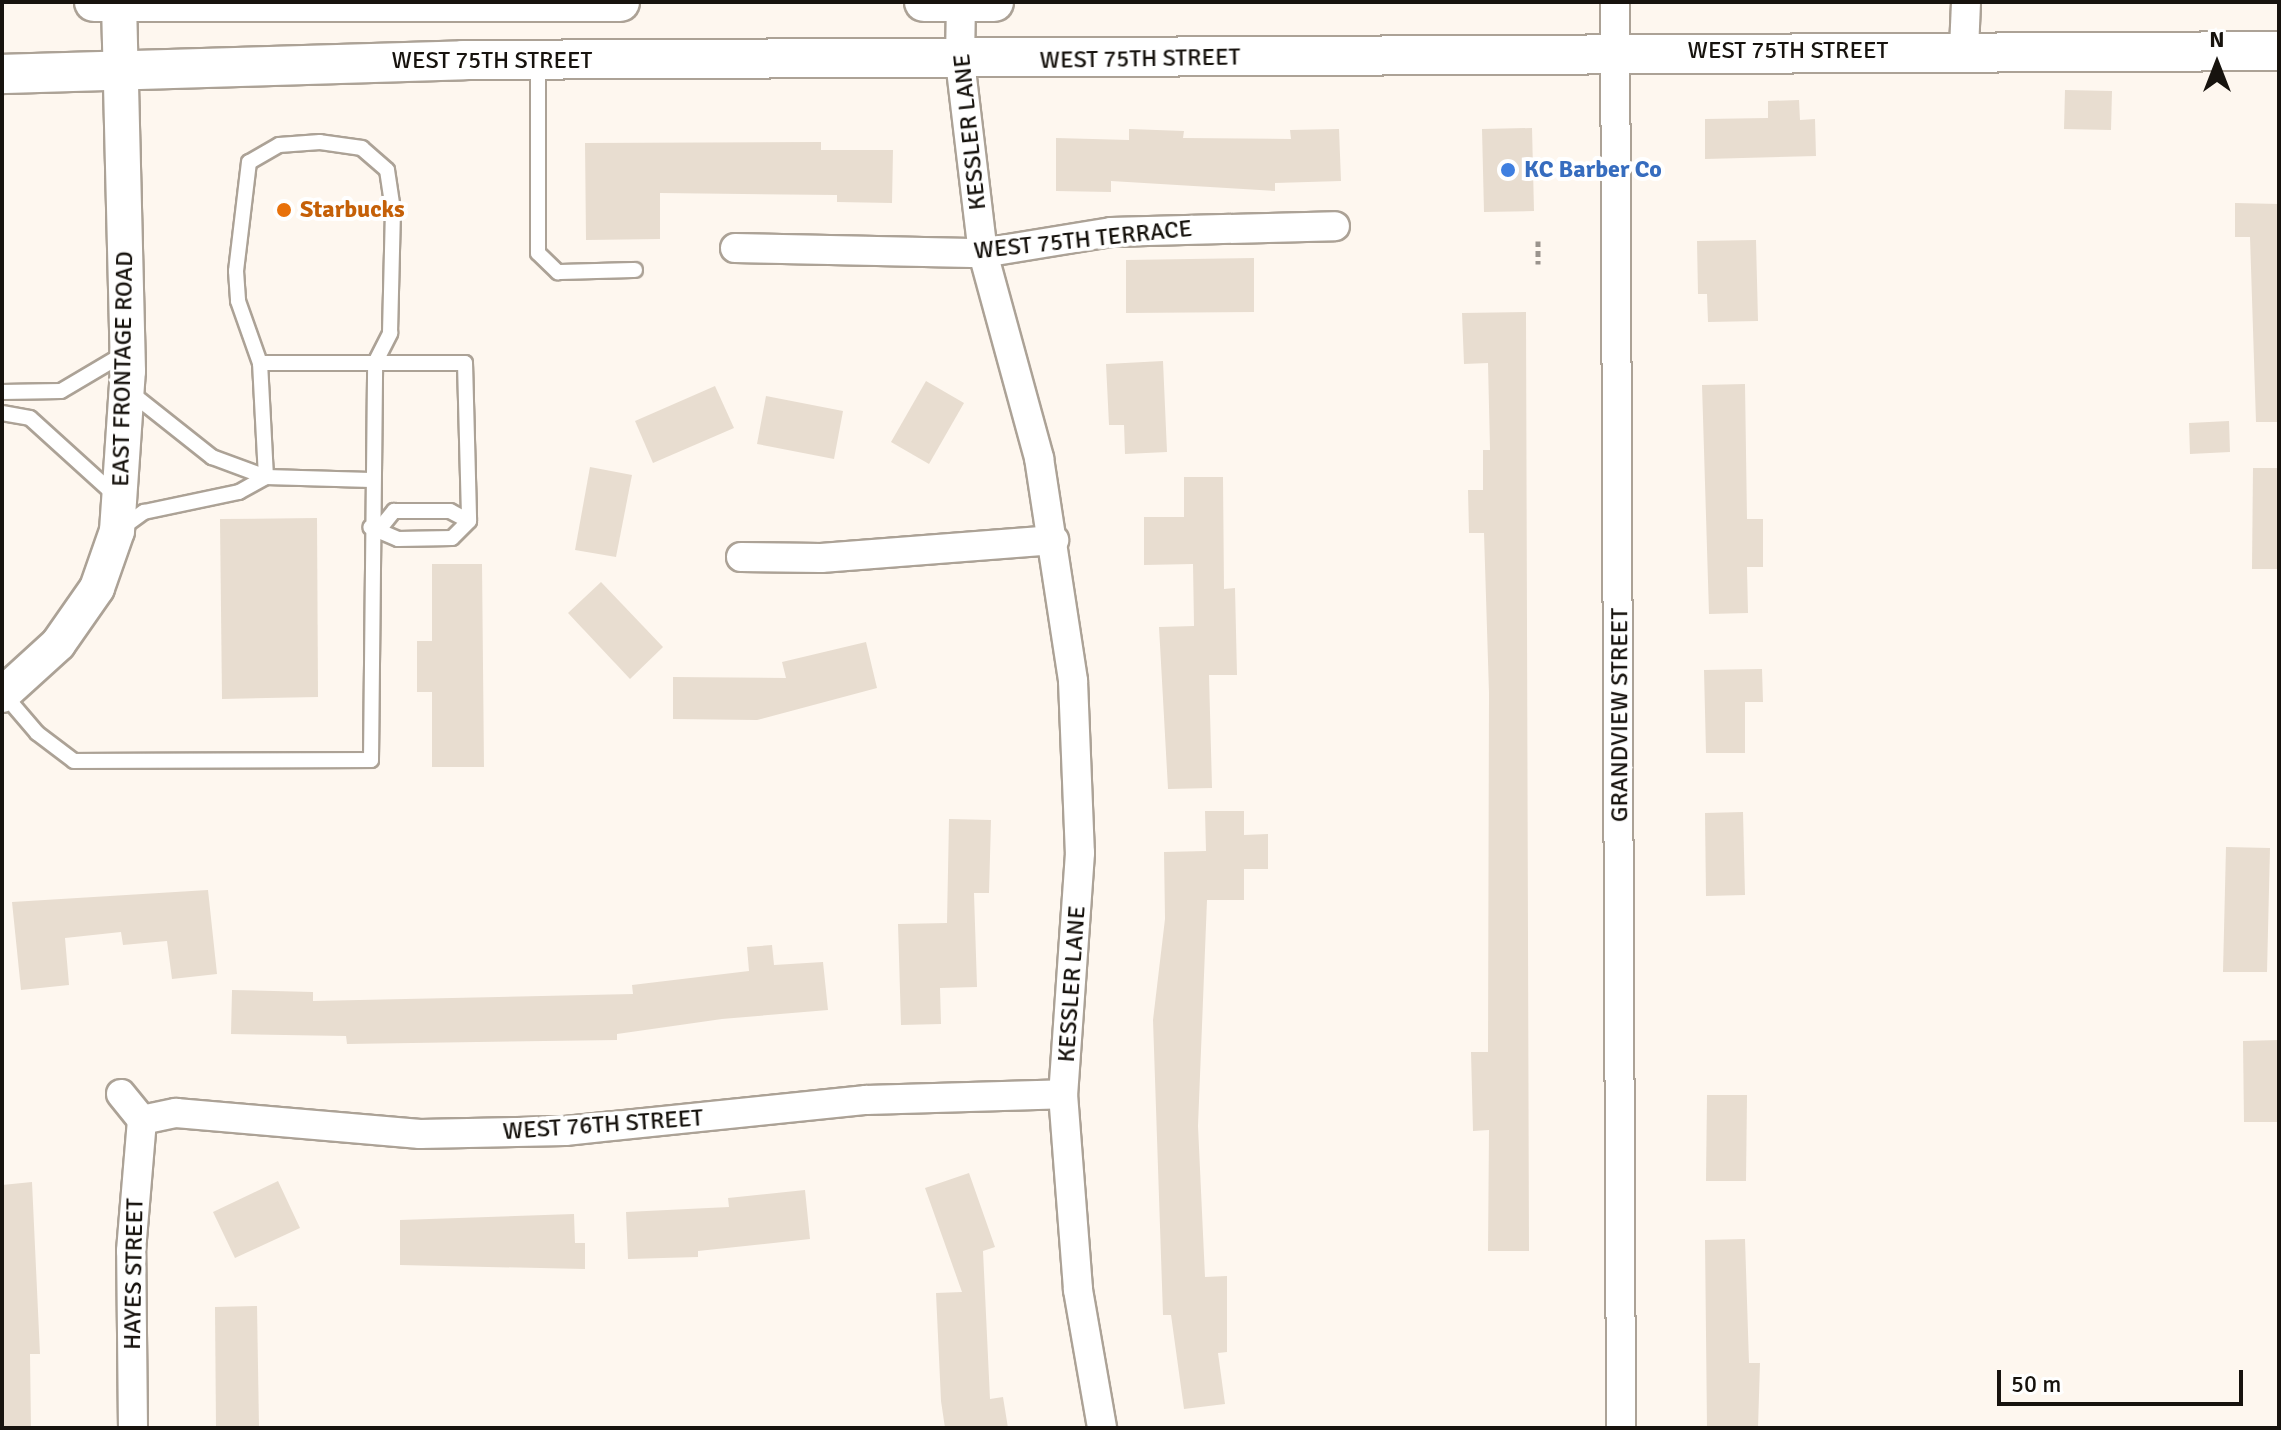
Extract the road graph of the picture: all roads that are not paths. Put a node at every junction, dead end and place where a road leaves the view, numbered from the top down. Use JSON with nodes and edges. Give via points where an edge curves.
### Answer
{"nodes":[{"id":1,"x":94,"y":2,"type":"edge"},
{"id":2,"x":119,"y":2,"type":"edge"},
{"id":3,"x":620,"y":2,"type":"edge"},
{"id":4,"x":960,"y":2,"type":"edge"},
{"id":5,"x":1615,"y":2,"type":"edge"},
{"id":6,"x":1966,"y":2,"type":"edge"},
{"id":7,"x":1964,"y":50,"type":"junction"},
{"id":8,"x":2279,"y":51,"type":"edge"},
{"id":9,"x":1618,"y":52,"type":"junction"},
{"id":10,"x":538,"y":60,"type":"junction"},
{"id":11,"x":960,"y":61,"type":"junction"},
{"id":12,"x":123,"y":68,"type":"junction"},
{"id":13,"x":2,"y":74,"type":"edge"},
{"id":14,"x":1335,"y":226,"type":"dead end"},
{"id":15,"x":735,"y":248,"type":"dead end"},
{"id":16,"x":983,"y":253,"type":"junction"},
{"id":17,"x":635,"y":270,"type":"dead end"},
{"id":18,"x":127,"y":352,"type":"junction"},
{"id":19,"x":260,"y":363,"type":"junction"},
{"id":20,"x":375,"y":363,"type":"junction"},
{"id":21,"x":127,"y":389,"type":"junction"},
{"id":22,"x":2,"y":392,"type":"edge"},
{"id":23,"x":2,"y":413,"type":"edge"},
{"id":24,"x":266,"y":477,"type":"junction"},
{"id":25,"x":371,"y":480,"type":"junction"},
{"id":26,"x":118,"y":516,"type":"junction"},
{"id":27,"x":469,"y":521,"type":"junction"},
{"id":28,"x":376,"y":527,"type":"junction"},
{"id":29,"x":1054,"y":540,"type":"junction"},
{"id":30,"x":741,"y":557,"type":"dead end"},
{"id":31,"x":3,"y":694,"type":"edge"},
{"id":32,"x":121,"y":1094,"type":"dead end"},
{"id":33,"x":1063,"y":1094,"type":"junction"},
{"id":34,"x":142,"y":1120,"type":"junction"},
{"id":35,"x":133,"y":1428,"type":"edge"},
{"id":36,"x":1102,"y":1428,"type":"edge"},
{"id":37,"x":1621,"y":1428,"type":"edge"}],
"edges":[{"from":1,"to":2,"type":"main road"},
{"from":2,"to":3,"type":"main road"},
{"from":2,"to":12,"type":"street","name":"EAST FRONTAGE ROAD"},
{"from":4,"to":11,"type":"street","name":"KESSLER LANE"},
{"from":5,"to":9,"type":"street","name":"GRANDVIEW STREET"},
{"from":6,"to":7,"type":"street"},
{"from":7,"to":8,"type":"main road","name":"WEST 75TH STREET"},
{"from":7,"to":9,"type":"main road","name":"WEST 75TH STREET"},
{"from":9,"to":11,"type":"main road","name":"WEST 75TH STREET"},
{"from":9,"to":37,"type":"street","name":"GRANDVIEW STREET"},
{"from":10,"to":11,"type":"main road","name":"WEST 75TH STREET"},
{"from":10,"to":12,"type":"main road","name":"WEST 75TH STREET"},
{"from":10,"to":17,"type":"lane","via":[[538,253],[558,272]]},
{"from":11,"to":16,"type":"street","name":"KESSLER LANE"},
{"from":12,"to":13,"type":"main road","name":"WEST 75TH STREET"},
{"from":12,"to":18,"type":"street","name":"EAST FRONTAGE ROAD"},
{"from":14,"to":16,"type":"street","name":"WEST 75TH TERRACE","via":[[1111,232],[1029,250]]},
{"from":15,"to":16,"type":"street","name":"WEST 75TH TERRACE"},
{"from":16,"to":29,"type":"street","name":"KESSLER LANE","via":[[1039,458]]},
{"from":18,"to":21,"type":"street","name":"EAST FRONTAGE ROAD"},
{"from":18,"to":22,"type":"lane","via":[[61,391]]},
{"from":19,"to":20,"type":"lane"},
{"from":19,"to":20,"type":"lane","via":[[238,301],[236,271],[249,162],[279,145],[320,142],[362,148],[387,170],[393,210],[390,333]]},
{"from":19,"to":24,"type":"lane"},
{"from":20,"to":25,"type":"lane"},
{"from":20,"to":27,"type":"lane","via":[[465,363]]},
{"from":21,"to":24,"type":"lane","via":[[212,457]]},
{"from":21,"to":26,"type":"street","name":"EAST FRONTAGE ROAD"},
{"from":23,"to":26,"type":"lane","via":[[30,418]]},
{"from":24,"to":25,"type":"lane"},
{"from":24,"to":26,"type":"lane","via":[[239,492]]},
{"from":25,"to":28,"type":"lane"},
{"from":26,"to":31,"type":"street","name":"EAST FRONTAGE ROAD","via":[[89,600],[58,644]]},
{"from":27,"to":28,"type":"lane","via":[[450,511],[394,511]]},
{"from":27,"to":28,"type":"lane","via":[[452,538],[398,539]]},
{"from":28,"to":31,"type":"lane","via":[[371,760],[74,761],[37,733]]},
{"from":29,"to":30,"type":"street","via":[[821,558]]},
{"from":29,"to":33,"type":"street","name":"KESSLER LANE","via":[[1073,681],[1080,853]]},
{"from":32,"to":34,"type":"street"},
{"from":33,"to":34,"type":"street","name":"WEST 76TH STREET","via":[[866,1100],[565,1131],[420,1134],[176,1113]]},
{"from":33,"to":36,"type":"street","name":"KESSLER LANE","via":[[1078,1290]]},
{"from":34,"to":35,"type":"street","name":"HAYES STREET","via":[[131,1251]]}]}
